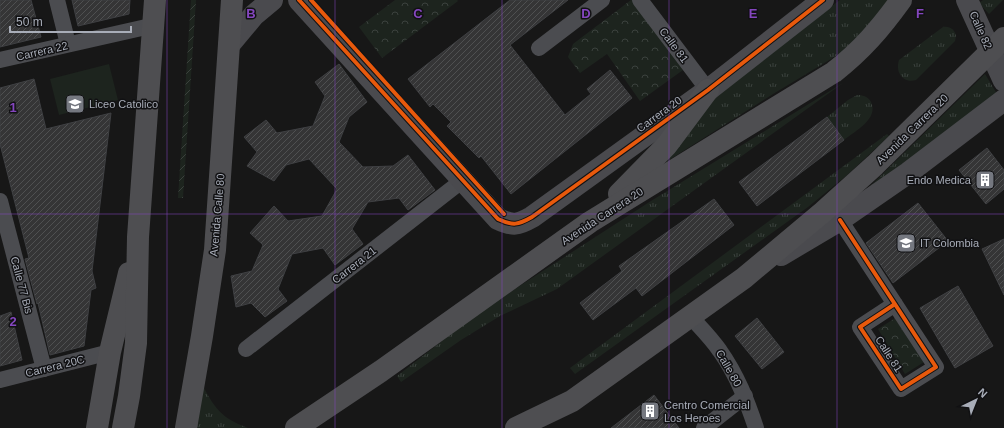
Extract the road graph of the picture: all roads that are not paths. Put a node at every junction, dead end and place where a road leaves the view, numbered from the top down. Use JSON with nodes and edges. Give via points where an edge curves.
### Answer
{"nodes":[{"id":1,"x":57,"y":0,"type":"edge"},
{"id":2,"x":155,"y":0,"type":"edge"},
{"id":3,"x":232,"y":0,"type":"edge"},
{"id":4,"x":272,"y":0,"type":"edge"},
{"id":5,"x":299,"y":0,"type":"edge"},
{"id":6,"x":602,"y":0,"type":"edge"},
{"id":7,"x":640,"y":0,"type":"edge"},
{"id":8,"x":823,"y":0,"type":"edge"},
{"id":9,"x":901,"y":0,"type":"edge"},
{"id":10,"x":967,"y":0,"type":"edge"},
{"id":11,"x":155,"y":25,"type":"junction"},
{"id":12,"x":68,"y":44,"type":"junction"},
{"id":13,"x":229,"y":45,"type":"junction"},
{"id":14,"x":997,"y":45,"type":"edge"},
{"id":15,"x":539,"y":48,"type":"dead end"},
{"id":16,"x":0,"y":60,"type":"edge"},
{"id":17,"x":1004,"y":81,"type":"edge"},
{"id":18,"x":708,"y":90,"type":"junction"},
{"id":19,"x":1004,"y":100,"type":"edge"},
{"id":20,"x":463,"y":180,"type":"junction"},
{"id":21,"x":0,"y":201,"type":"edge"},
{"id":22,"x":840,"y":220,"type":"junction"},
{"id":23,"x":590,"y":222,"type":"junction"},
{"id":24,"x":138,"y":237,"type":"junction"},
{"id":25,"x":744,"y":278,"type":"junction"},
{"id":26,"x":895,"y":304,"type":"junction"},
{"id":27,"x":690,"y":316,"type":"junction"},
{"id":28,"x":246,"y":349,"type":"dead end"},
{"id":29,"x":110,"y":352,"type":"junction"},
{"id":30,"x":44,"y":369,"type":"junction"},
{"id":31,"x":0,"y":380,"type":"edge"},
{"id":32,"x":745,"y":396,"type":"junction"},
{"id":33,"x":97,"y":428,"type":"edge"},
{"id":34,"x":123,"y":428,"type":"edge"},
{"id":35,"x":186,"y":428,"type":"edge"},
{"id":36,"x":296,"y":428,"type":"edge"},
{"id":37,"x":516,"y":428,"type":"edge"},
{"id":38,"x":704,"y":428,"type":"edge"},
{"id":39,"x":756,"y":428,"type":"edge"}],
"edges":[{"from":1,"to":12,"type":"street"},
{"from":2,"to":11,"type":"highway"},
{"from":3,"to":13,"type":"highway","name":"Avenida Calle 80"},
{"from":4,"to":13,"type":"street","via":[[254,15]]},
{"from":5,"to":20,"type":"street"},
{"from":6,"to":15,"type":"street"},
{"from":7,"to":18,"type":"street","name":"Calle 81"},
{"from":8,"to":18,"type":"street","name":"Carrera 20"},
{"from":9,"to":23,"type":"highway","name":"Avenida Carrera 20","via":[[866,45],[834,72]]},
{"from":10,"to":14,"type":"street","name":"Calle 82"},
{"from":11,"to":12,"type":"street","name":"Carrera 22"},
{"from":11,"to":24,"type":"highway"},
{"from":12,"to":16,"type":"street","name":"Carrera 22"},
{"from":13,"to":35,"type":"highway","name":"Avenida Calle 80","via":[[215,250]]},
{"from":14,"to":17,"type":"street","name":"Calle 82"},
{"from":14,"to":25,"type":"highway","name":"Avenida Carrera 20","via":[[875,165]]},
{"from":18,"to":20,"type":"street","name":"Carrera 20","via":[[522,222],[514,224],[498,219]]},
{"from":18,"to":23,"type":"highway","via":[[667,145]]},
{"from":19,"to":22,"type":"street","name":"Avenida Carrera 20","via":[[908,173]]},
{"from":20,"to":28,"type":"street","name":"Carrera 21"},
{"from":21,"to":30,"type":"street","name":"Calle 77 Bis"},
{"from":22,"to":25,"type":"street","name":"Avenida Carrera 20"},
{"from":22,"to":26,"type":"street","name":"Calle 81"},
{"from":23,"to":36,"type":"highway","name":"Avenida Carrera 20"},
{"from":24,"to":29,"type":"highway"},
{"from":24,"to":34,"type":"highway","via":[[136,343]]},
{"from":25,"to":27,"type":"highway","name":"Avenida Carrera 20"},
{"from":26,"to":26,"type":"street","name":"Calle 81","via":[[936,367],[901,389],[860,327]]},
{"from":27,"to":32,"type":"street","name":"Calle 80","via":[[720,351]]},
{"from":27,"to":37,"type":"highway","name":"Avenida Carrera 20","via":[[572,401]]},
{"from":29,"to":30,"type":"street","name":"Carrera 20C"},
{"from":29,"to":33,"type":"highway"},
{"from":30,"to":31,"type":"street","name":"Carrera 20C"},
{"from":32,"to":38,"type":"street"},
{"from":32,"to":39,"type":"street","name":"Calle 80"}]}
